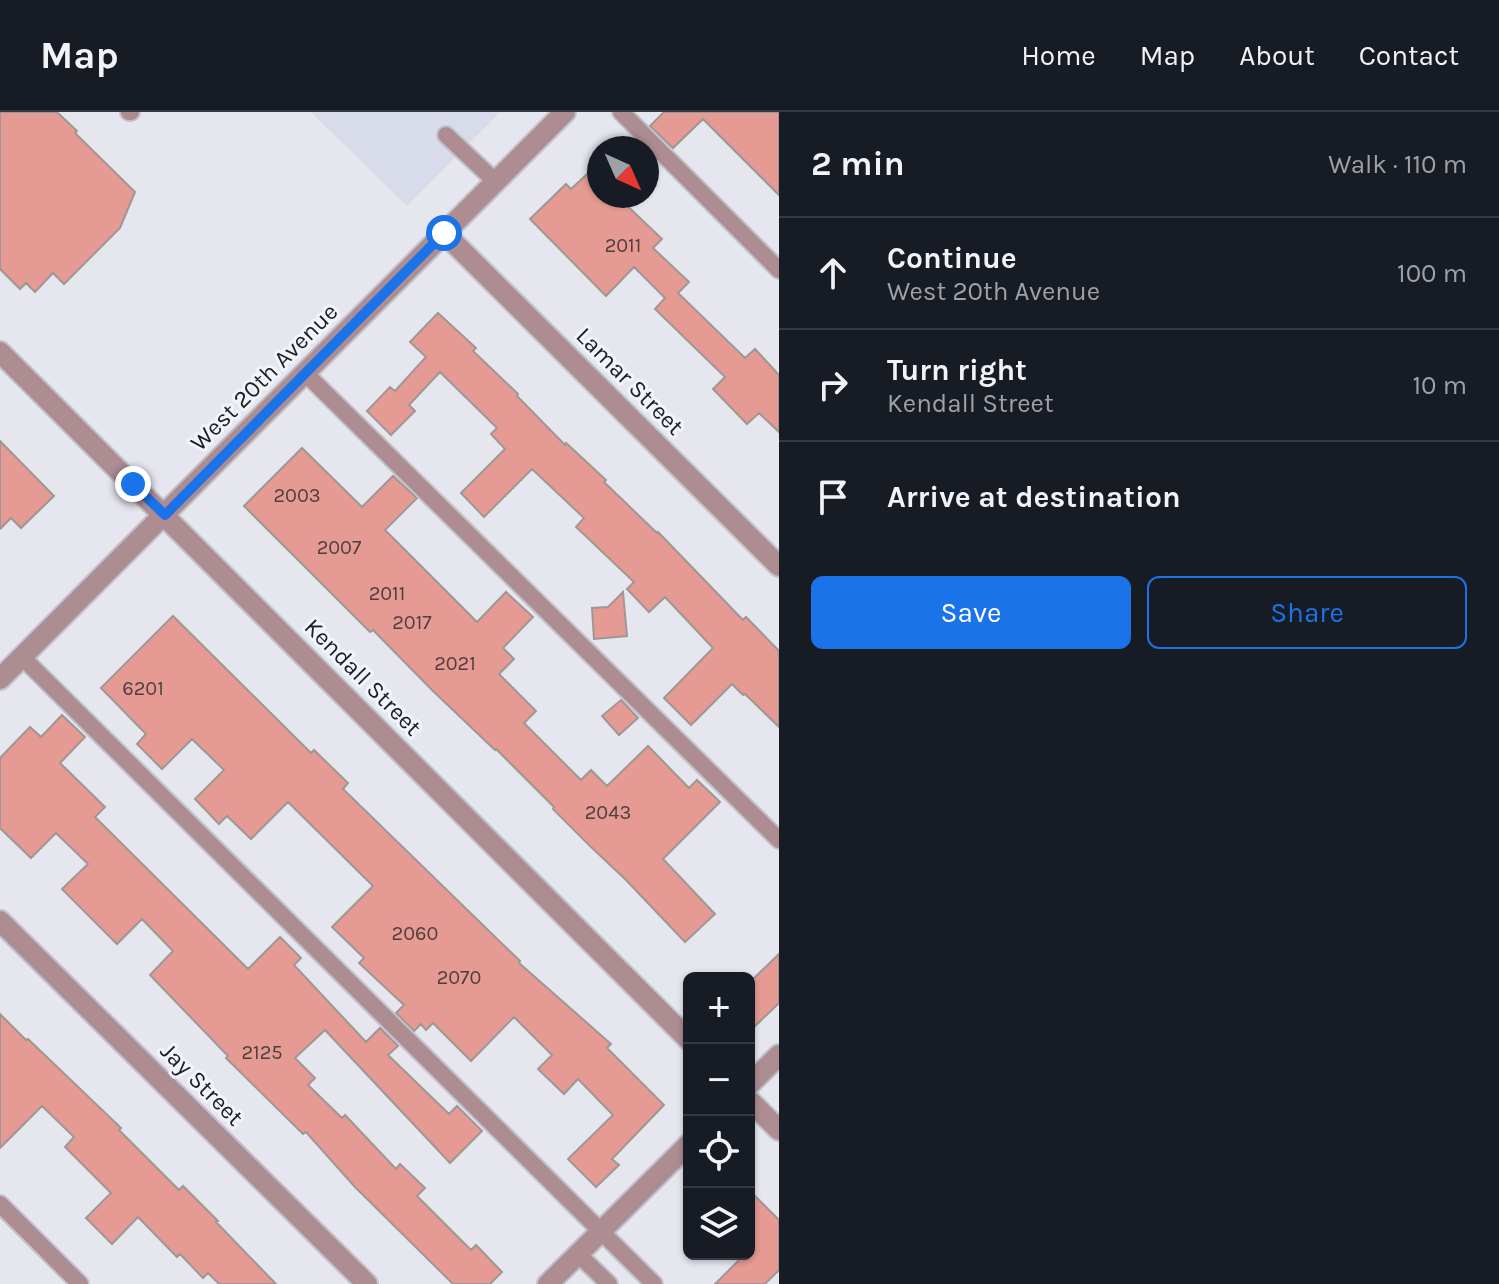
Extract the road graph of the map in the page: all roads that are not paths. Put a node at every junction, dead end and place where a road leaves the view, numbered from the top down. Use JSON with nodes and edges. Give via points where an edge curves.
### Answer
{"nodes":[{"id":1,"x":565,"y":112,"type":"edge"},
{"id":2,"x":621,"y":112,"type":"edge"},
{"id":3,"x":446,"y":135,"type":"dead end"},
{"id":4,"x":496,"y":182,"type":"junction"},
{"id":5,"x":444,"y":233,"type":"junction"},
{"id":6,"x":779,"y":270,"type":"edge"},
{"id":7,"x":0,"y":352,"type":"edge"},
{"id":8,"x":305,"y":373,"type":"junction"},
{"id":9,"x":165,"y":515,"type":"junction"},
{"id":10,"x":779,"y":566,"type":"edge"},
{"id":11,"x":22,"y":657,"type":"junction"},
{"id":12,"x":0,"y":679,"type":"edge"},
{"id":13,"x":779,"y":840,"type":"edge"},
{"id":14,"x":0,"y":921,"type":"edge"},
{"id":15,"x":683,"y":1034,"type":"edge"},
{"id":16,"x":779,"y":1055,"type":"edge"},
{"id":17,"x":755,"y":1079,"type":"edge"},
{"id":18,"x":755,"y":1106,"type":"edge"},
{"id":19,"x":779,"y":1130,"type":"edge"},
{"id":20,"x":683,"y":1150,"type":"edge"},
{"id":21,"x":0,"y":1204,"type":"edge"},
{"id":22,"x":601,"y":1232,"type":"junction"},
{"id":23,"x":578,"y":1254,"type":"junction"},
{"id":24,"x":80,"y":1284,"type":"edge"},
{"id":25,"x":367,"y":1284,"type":"edge"},
{"id":26,"x":548,"y":1284,"type":"edge"},
{"id":27,"x":609,"y":1284,"type":"edge"},
{"id":28,"x":654,"y":1284,"type":"edge"}],
"edges":[{"from":1,"to":4,"type":"street","name":"West 20th Avenue"},
{"from":2,"to":6,"type":"lane"},
{"from":3,"to":4,"type":"lane"},
{"from":4,"to":5,"type":"street","name":"West 20th Avenue"},
{"from":5,"to":8,"type":"street","name":"West 20th Avenue"},
{"from":5,"to":10,"type":"street","name":"Lamar Street"},
{"from":7,"to":9,"type":"street","name":"Kendall Street"},
{"from":8,"to":9,"type":"street","name":"West 20th Avenue"},
{"from":8,"to":13,"type":"lane"},
{"from":9,"to":11,"type":"street","name":"West 20th Avenue"},
{"from":9,"to":15,"type":"street","name":"Kendall Street"},
{"from":11,"to":12,"type":"street","name":"West 20th Avenue"},
{"from":11,"to":22,"type":"lane"},
{"from":14,"to":25,"type":"street","name":"Jay Street"},
{"from":16,"to":17,"type":"street"},
{"from":18,"to":19,"type":"street"},
{"from":20,"to":22,"type":"street"},
{"from":21,"to":24,"type":"lane"},
{"from":22,"to":23,"type":"street"},
{"from":22,"to":28,"type":"lane"},
{"from":23,"to":26,"type":"street"},
{"from":23,"to":27,"type":"lane"}]}
